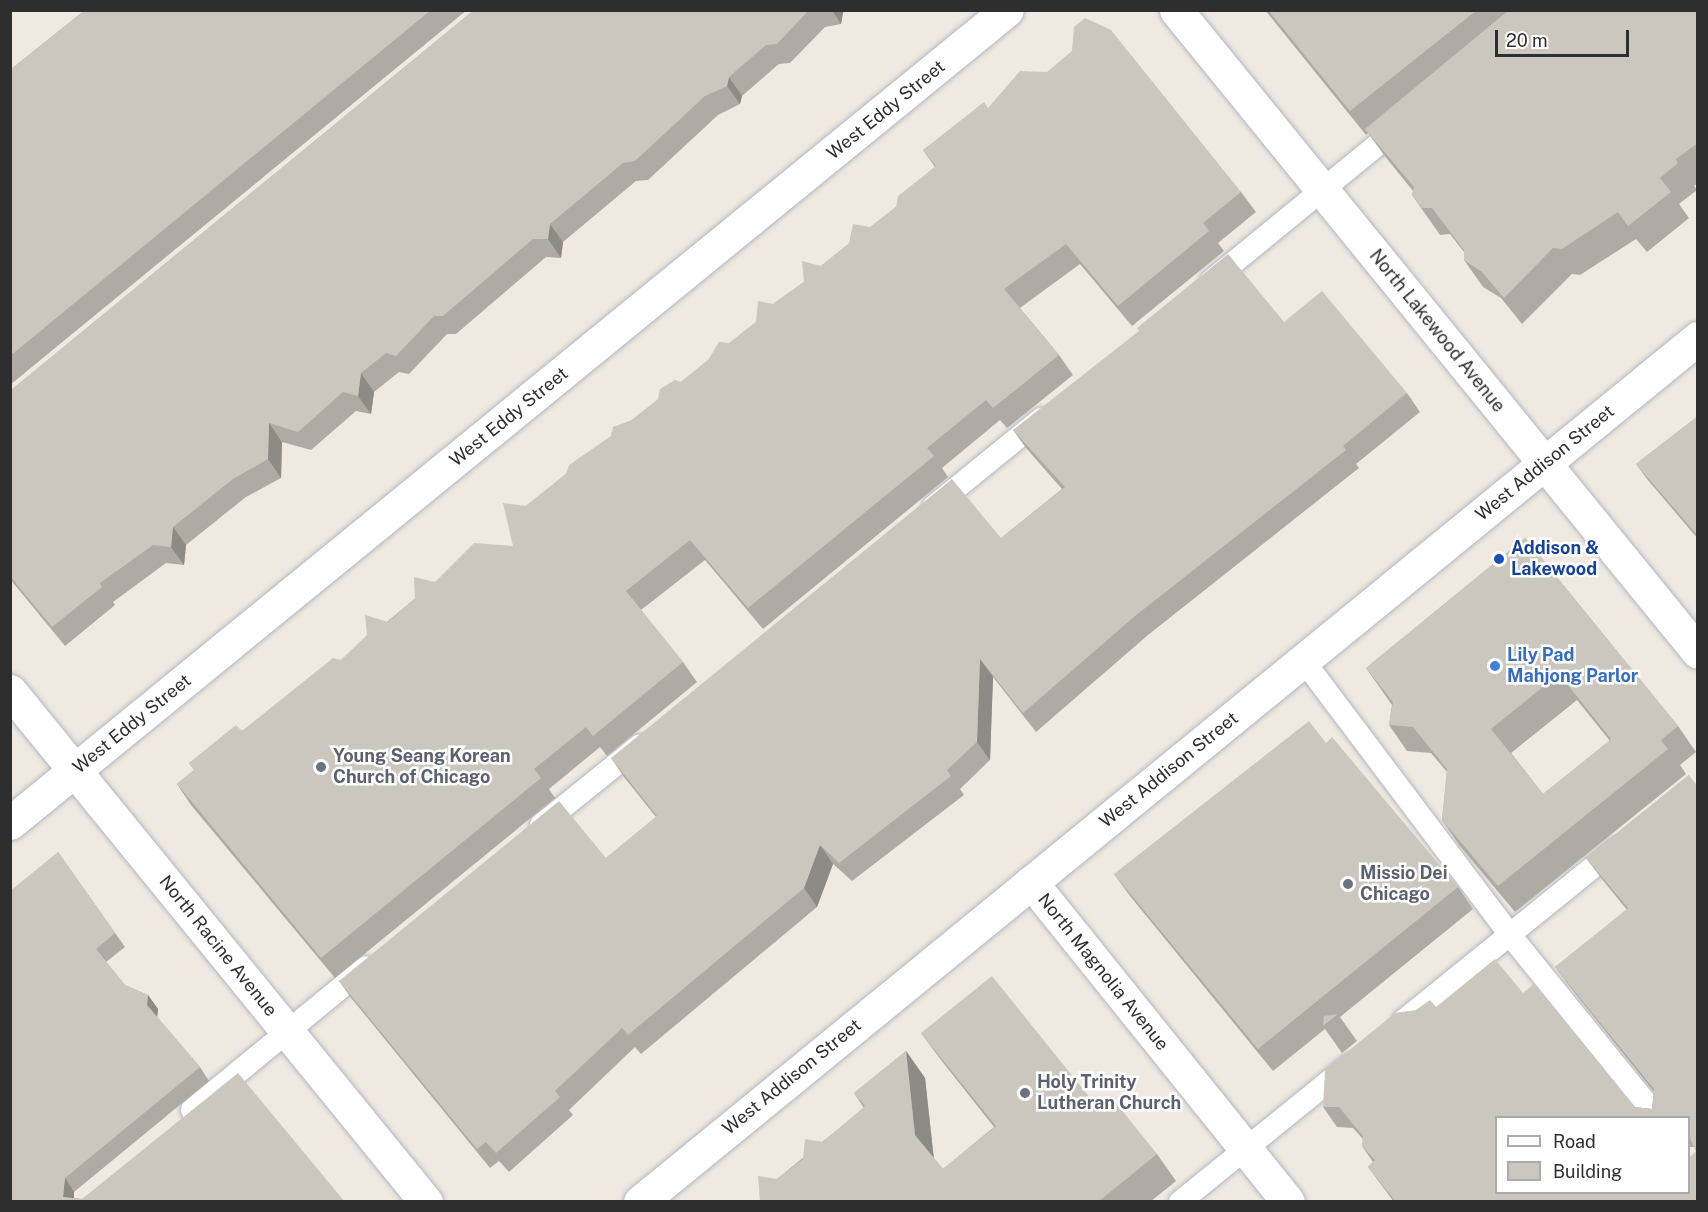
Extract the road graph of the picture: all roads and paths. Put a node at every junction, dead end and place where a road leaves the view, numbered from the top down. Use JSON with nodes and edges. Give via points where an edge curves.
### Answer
{"nodes":[{"id":1,"x":1007,"y":10,"type":"edge"},
{"id":2,"x":1176,"y":10,"type":"edge"},
{"id":3,"x":1415,"y":114,"type":"edge"},
{"id":4,"x":1322,"y":190,"type":"junction"},
{"id":5,"x":1197,"y":292,"type":"edge"},
{"id":6,"x":1698,"y":338,"type":"edge"},
{"id":7,"x":1058,"y":405,"type":"edge"},
{"id":8,"x":1544,"y":463,"type":"junction"},
{"id":9,"x":919,"y":518,"type":"edge"},
{"id":10,"x":1698,"y":652,"type":"edge"},
{"id":11,"x":1303,"y":660,"type":"junction"},
{"id":12,"x":10,"y":691,"type":"edge"},
{"id":13,"x":659,"y":729,"type":"edge"},
{"id":14,"x":75,"y":770,"type":"junction"},
{"id":15,"x":10,"y":823,"type":"edge"},
{"id":16,"x":1635,"y":833,"type":"edge"},
{"id":17,"x":520,"y":842,"type":"edge"},
{"id":18,"x":1031,"y":882,"type":"junction"},
{"id":19,"x":1510,"y":935,"type":"junction"},
{"id":20,"x":381,"y":955,"type":"edge"},
{"id":21,"x":287,"y":1031,"type":"junction"},
{"id":22,"x":1383,"y":1037,"type":"edge"},
{"id":23,"x":1364,"y":1052,"type":"edge"},
{"id":24,"x":1656,"y":1116,"type":"edge"},
{"id":25,"x":174,"y":1126,"type":"edge"},
{"id":26,"x":1245,"y":1149,"type":"junction"},
{"id":27,"x":426,"y":1202,"type":"edge"},
{"id":28,"x":640,"y":1202,"type":"edge"},
{"id":29,"x":1180,"y":1202,"type":"edge"},
{"id":30,"x":1288,"y":1202,"type":"edge"}],
"edges":[{"from":1,"to":14,"type":"street","name":"West Eddy Street"},
{"from":2,"to":4,"type":"street","name":"North Lakewood Avenue"},
{"from":3,"to":4,"type":"lane"},
{"from":4,"to":5,"type":"lane"},
{"from":4,"to":8,"type":"street","name":"North Lakewood Avenue"},
{"from":6,"to":8,"type":"street","name":"West Addison Street"},
{"from":7,"to":9,"type":"lane"},
{"from":8,"to":10,"type":"street","name":"North Lakewood Avenue"},
{"from":8,"to":11,"type":"street","name":"West Addison Street"},
{"from":11,"to":18,"type":"street","name":"West Addison Street"},
{"from":11,"to":19,"type":"lane"},
{"from":12,"to":14,"type":"street","name":"North Racine Avenue"},
{"from":13,"to":17,"type":"lane"},
{"from":14,"to":15,"type":"street","name":"West Eddy Street"},
{"from":14,"to":21,"type":"street","name":"North Racine Avenue"},
{"from":16,"to":19,"type":"lane"},
{"from":18,"to":26,"type":"street","name":"North Magnolia Avenue"},
{"from":18,"to":28,"type":"street","name":"West Addison Street"},
{"from":19,"to":22,"type":"lane"},
{"from":19,"to":24,"type":"lane"},
{"from":20,"to":21,"type":"lane"},
{"from":21,"to":25,"type":"lane"},
{"from":21,"to":27,"type":"street","name":"North Racine Avenue"},
{"from":23,"to":26,"type":"lane"},
{"from":26,"to":29,"type":"lane"},
{"from":26,"to":30,"type":"street","name":"North Magnolia Avenue"}]}
